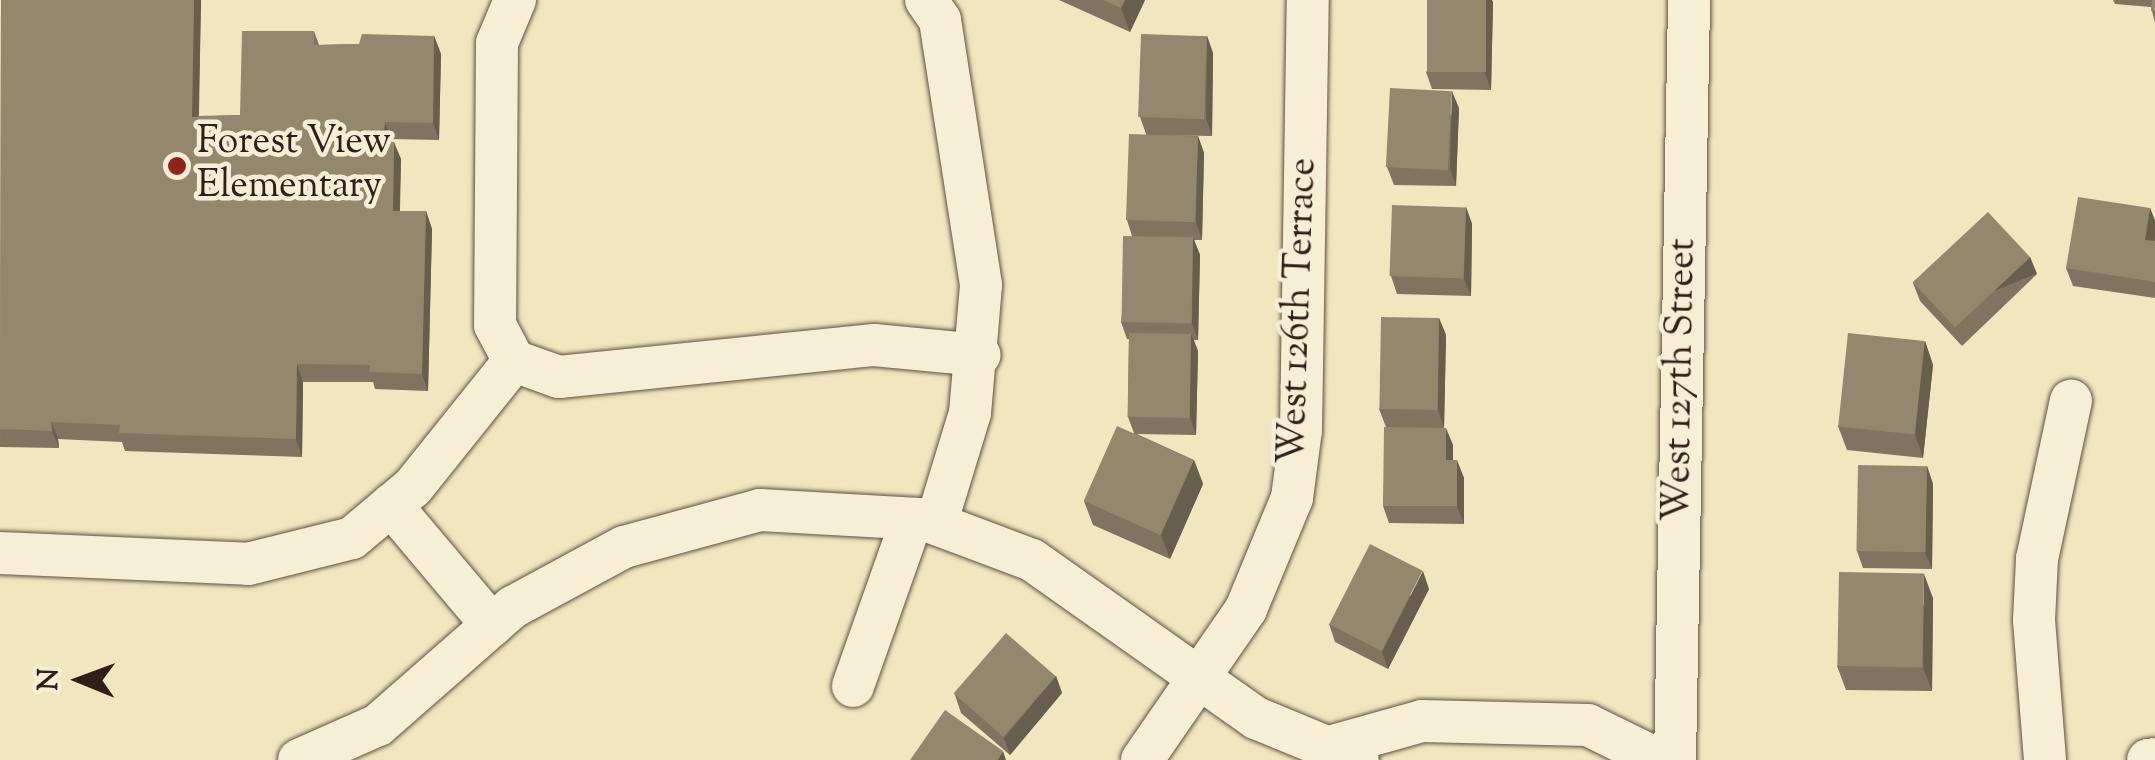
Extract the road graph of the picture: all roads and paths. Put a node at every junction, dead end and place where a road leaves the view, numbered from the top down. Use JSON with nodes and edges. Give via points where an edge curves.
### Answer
{"nodes":[{"id":1,"x":515,"y":0,"type":"edge"},
{"id":2,"x":926,"y":0,"type":"edge"},
{"id":3,"x":1308,"y":0,"type":"edge"},
{"id":4,"x":1689,"y":0,"type":"edge"},
{"id":5,"x":980,"y":355,"type":"junction"},
{"id":6,"x":514,"y":361,"type":"junction"},
{"id":7,"x":2071,"y":401,"type":"dead end"},
{"id":8,"x":391,"y":506,"type":"junction"},
{"id":9,"x":924,"y":521,"type":"junction"},
{"id":10,"x":0,"y":553,"type":"edge"},
{"id":11,"x":492,"y":625,"type":"junction"},
{"id":12,"x":1199,"y":679,"type":"junction"},
{"id":13,"x":853,"y":686,"type":"dead end"},
{"id":14,"x":1346,"y":753,"type":"edge"},
{"id":15,"x":299,"y":760,"type":"edge"},
{"id":16,"x":1142,"y":760,"type":"edge"},
{"id":17,"x":1659,"y":760,"type":"edge"},
{"id":18,"x":1674,"y":760,"type":"edge"},
{"id":19,"x":2045,"y":760,"type":"edge"}],
"edges":[{"from":1,"to":6,"type":"street","via":[[497,43],[495,324]]},
{"from":2,"to":5,"type":"street","via":[[940,20],[978,267]]},
{"from":3,"to":12,"type":"street","name":"West 126th Terrace","via":[[1301,430],[1292,498],[1246,610]]},
{"from":4,"to":18,"type":"street","name":"West 127th Street"},
{"from":5,"to":6,"type":"street","via":[[874,345],[559,377]]},
{"from":5,"to":9,"type":"street","via":[[970,413]]},
{"from":6,"to":8,"type":"street"},
{"from":7,"to":19,"type":"street","via":[[2037,560],[2034,620]]},
{"from":8,"to":10,"type":"street","via":[[352,538],[248,564]]},
{"from":8,"to":11,"type":"street"},
{"from":9,"to":11,"type":"street","via":[[760,510],[624,548],[512,607]]},
{"from":9,"to":12,"type":"street","via":[[1032,560]]},
{"from":9,"to":13,"type":"street"},
{"from":11,"to":15,"type":"street","via":[[378,725]]},
{"from":12,"to":14,"type":"street","via":[[1256,718]]},
{"from":12,"to":16,"type":"street","name":"West 126th Terrace"},
{"from":14,"to":17,"type":"street","via":[[1422,721],[1588,725]]}]}
